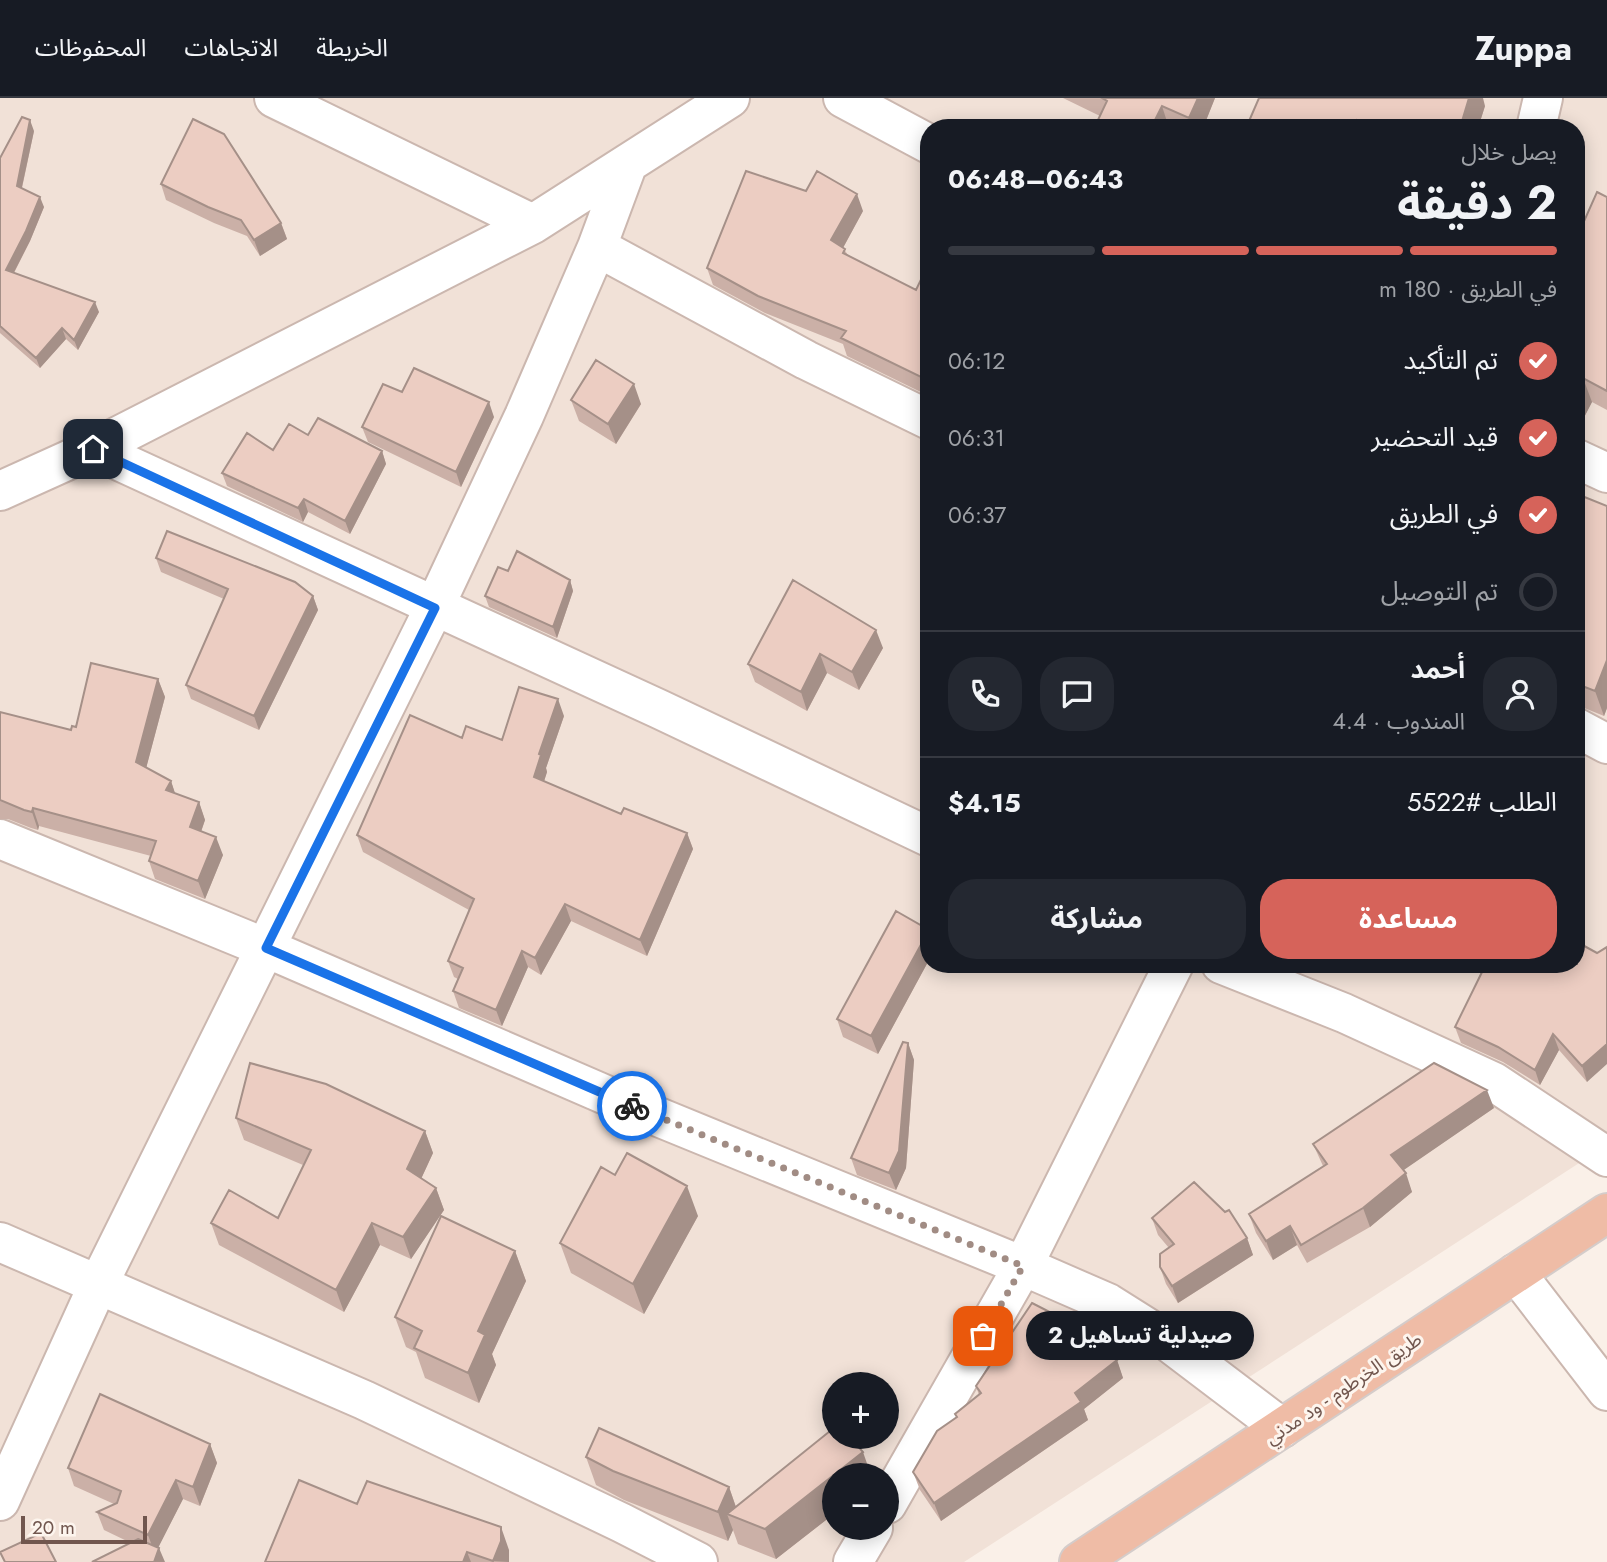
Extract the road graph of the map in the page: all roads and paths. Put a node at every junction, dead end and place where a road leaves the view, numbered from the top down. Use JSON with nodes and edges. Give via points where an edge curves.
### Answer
{"nodes":[{"id":1,"x":274,"y":98,"type":"edge"},
{"id":2,"x":730,"y":98,"type":"edge"},
{"id":3,"x":843,"y":98,"type":"edge"},
{"id":4,"x":1543,"y":98,"type":"edge"},
{"id":5,"x":683,"y":115,"type":"edge"},
{"id":6,"x":1538,"y":119,"type":"edge"},
{"id":7,"x":920,"y":139,"type":"edge"},
{"id":8,"x":627,"y":166,"type":"junction"},
{"id":9,"x":533,"y":224,"type":"junction"},
{"id":10,"x":597,"y":247,"type":"junction"},
{"id":11,"x":920,"y":416,"type":"edge"},
{"id":12,"x":93,"y":449,"type":"junction"},
{"id":13,"x":1585,"y":463,"type":"edge"},
{"id":14,"x":1607,"y":473,"type":"edge"},
{"id":15,"x":0,"y":491,"type":"edge"},
{"id":16,"x":435,"y":608,"type":"junction"},
{"id":17,"x":1585,"y":732,"type":"edge"},
{"id":18,"x":1607,"y":744,"type":"edge"},
{"id":19,"x":920,"y":833,"type":"edge"},
{"id":20,"x":0,"y":839,"type":"edge"},
{"id":21,"x":266,"y":948,"type":"junction"},
{"id":22,"x":1170,"y":973,"type":"edge"},
{"id":23,"x":1244,"y":973,"type":"edge"},
{"id":24,"x":1607,"y":1157,"type":"edge"},
{"id":25,"x":1607,"y":1213,"type":"edge"},
{"id":26,"x":0,"y":1242,"type":"edge"},
{"id":27,"x":1023,"y":1266,"type":"junction"},
{"id":28,"x":1516,"y":1273,"type":"junction"},
{"id":29,"x":98,"y":1285,"type":"junction"},
{"id":30,"x":1607,"y":1391,"type":"edge"},
{"id":31,"x":1282,"y":1428,"type":"junction"},
{"id":32,"x":899,"y":1483,"type":"edge"},
{"id":33,"x":0,"y":1501,"type":"edge"},
{"id":34,"x":866,"y":1540,"type":"edge"},
{"id":35,"x":698,"y":1562,"type":"edge"},
{"id":36,"x":853,"y":1562,"type":"edge"},
{"id":37,"x":1079,"y":1562,"type":"edge"}],
"edges":[{"from":1,"to":9,"type":"street"},
{"from":2,"to":5,"type":"street"},
{"from":3,"to":7,"type":"street"},
{"from":4,"to":6,"type":"street"},
{"from":5,"to":8,"type":"street"},
{"from":8,"to":9,"type":"street"},
{"from":8,"to":10,"type":"street"},
{"from":9,"to":12,"type":"street"},
{"from":10,"to":11,"type":"street"},
{"from":10,"to":16,"type":"street"},
{"from":12,"to":15,"type":"street"},
{"from":12,"to":16,"type":"street"},
{"from":13,"to":14,"type":"street"},
{"from":16,"to":19,"type":"street"},
{"from":16,"to":21,"type":"street"},
{"from":17,"to":18,"type":"street"},
{"from":20,"to":21,"type":"street"},
{"from":21,"to":27,"type":"street","via":[[642,1110]]},
{"from":21,"to":29,"type":"street"},
{"from":22,"to":27,"type":"street"},
{"from":23,"to":24,"type":"street","via":[[1494,1082]]},
{"from":25,"to":28,"type":"highway","name":"طريق الخرطوم - ود مدني"},
{"from":26,"to":29,"type":"street"},
{"from":27,"to":31,"type":"street","via":[[1118,1309]]},
{"from":27,"to":32,"type":"street"},
{"from":28,"to":30,"type":"street"},
{"from":28,"to":31,"type":"highway","name":"طريق الخرطوم - ود مدني"},
{"from":29,"to":33,"type":"street"},
{"from":29,"to":35,"type":"street","via":[[364,1400]]},
{"from":31,"to":37,"type":"highway","name":"طريق الخرطوم - ود مدني"},
{"from":34,"to":36,"type":"street"}]}
